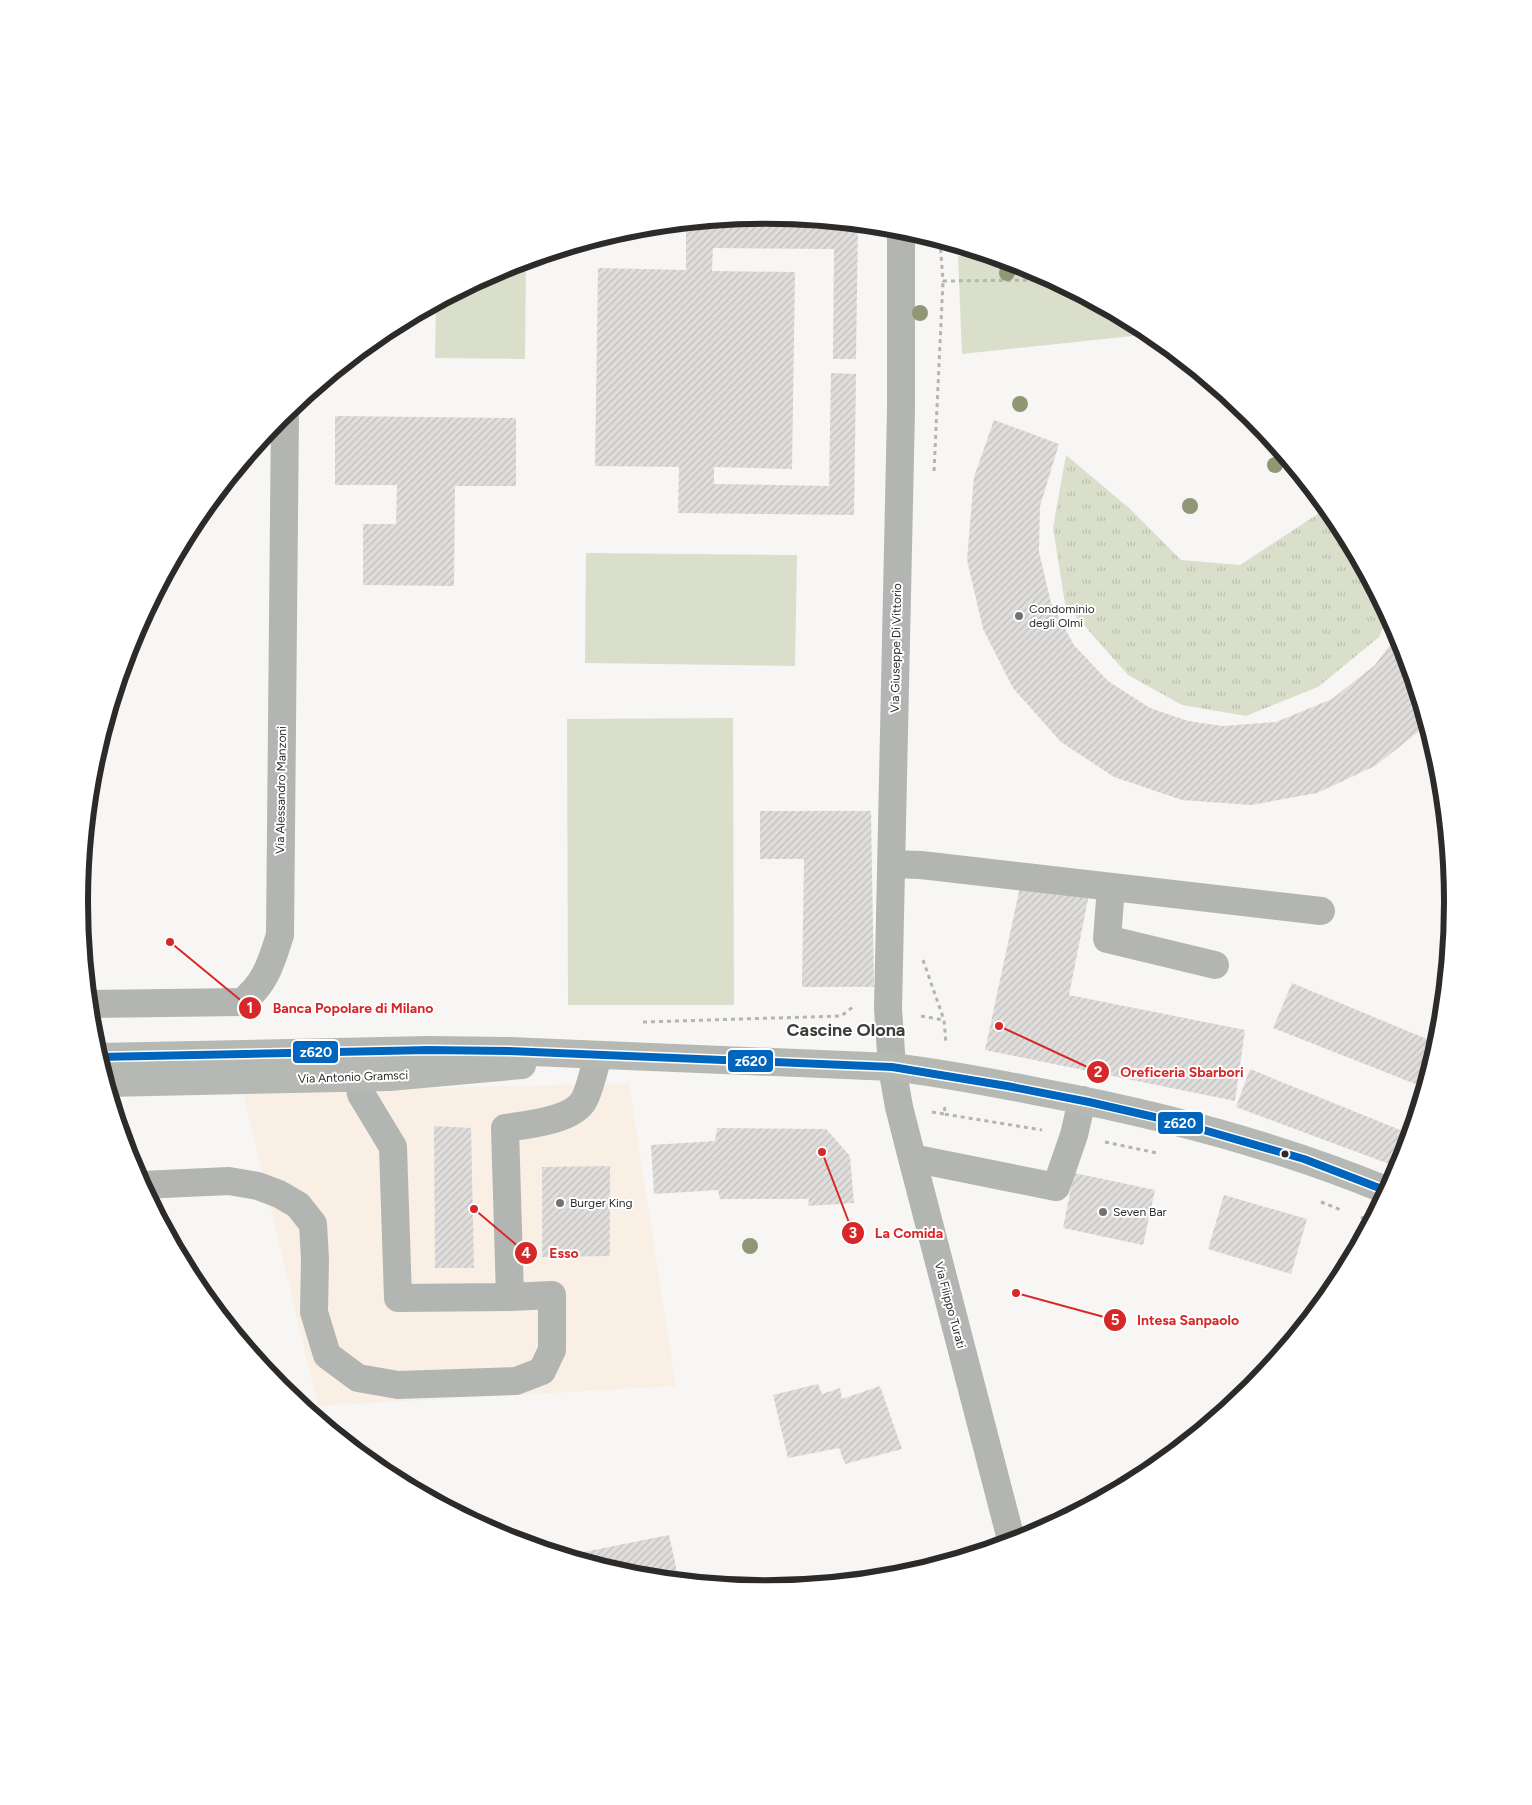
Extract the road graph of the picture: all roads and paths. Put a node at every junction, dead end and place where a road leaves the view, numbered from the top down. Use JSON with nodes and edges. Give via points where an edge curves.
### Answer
{"nodes":[{"id":1,"x":901,"y":238,"type":"edge"},
{"id":2,"x":940,"y":247,"type":"edge"},
{"id":3,"x":1035,"y":280,"type":"edge"},
{"id":4,"x":285,"y":424,"type":"edge"},
{"id":5,"x":891,"y":864,"type":"junction"},
{"id":6,"x":1111,"y":887,"type":"junction"},
{"id":7,"x":1321,"y":911,"type":"dead end"},
{"id":8,"x":1215,"y":964,"type":"dead end"},
{"id":9,"x":95,"y":1004,"type":"edge"},
{"id":10,"x":598,"y":1056,"type":"junction"},
{"id":11,"x":106,"y":1057,"type":"edge"},
{"id":12,"x":358,"y":1065,"type":"junction"},
{"id":13,"x":892,"y":1067,"type":"junction"},
{"id":14,"x":112,"y":1083,"type":"edge"},
{"id":15,"x":1082,"y":1100,"type":"junction"},
{"id":16,"x":912,"y":1158,"type":"junction"},
{"id":17,"x":149,"y":1185,"type":"edge"},
{"id":18,"x":1381,"y":1188,"type":"edge"},
{"id":19,"x":510,"y":1297,"type":"junction"},
{"id":20,"x":1010,"y":1535,"type":"edge"}],
"edges":[{"from":1,"to":5,"type":"street","name":"Via Giuseppe Di Vittorio","via":[[901,420]]},
{"from":2,"to":3,"type":"path","via":[[942,281]]},
{"from":4,"to":9,"type":"street","name":"Via Alessandro Manzoni","via":[[280,935],[270,967],[254,993],[242,1002]]},
{"from":5,"to":6,"type":"street"},
{"from":5,"to":13,"type":"street","name":"Via Giuseppe Di Vittorio","via":[[888,1009]]},
{"from":6,"to":7,"type":"street"},
{"from":6,"to":8,"type":"street","via":[[1107,939]]},
{"from":10,"to":12,"type":"main road","name":"Via Antonio Gramsci","via":[[428,1050]]},
{"from":10,"to":13,"type":"main road","name":"Via Antonio Gramsci"},
{"from":10,"to":19,"type":"street","via":[[584,1101],[576,1109],[546,1122],[505,1128]]},
{"from":11,"to":12,"type":"main road","name":"Via Antonio Gramsci"},
{"from":12,"to":14,"type":"main road","name":"Via Antonio Gramsci"},
{"from":12,"to":19,"type":"street","via":[[363,1100],[393,1147],[398,1298]]},
{"from":13,"to":15,"type":"main road","name":"Via Antonio Gramsci","via":[[948,1074]]},
{"from":13,"to":16,"type":"street","name":"Via Filippo Turati"},
{"from":15,"to":16,"type":"street","via":[[1056,1187]]},
{"from":15,"to":18,"type":"main road","name":"Via Antonio Gramsci","via":[[1188,1124],[1276,1150]]},
{"from":16,"to":20,"type":"street","name":"Via Filippo Turati"},
{"from":17,"to":19,"type":"street","via":[[229,1181],[258,1186],[298,1206],[312,1224],[314,1312],[327,1355],[358,1378],[398,1385],[447,1384],[516,1381],[542,1371],[552,1350],[552,1296]]}]}
